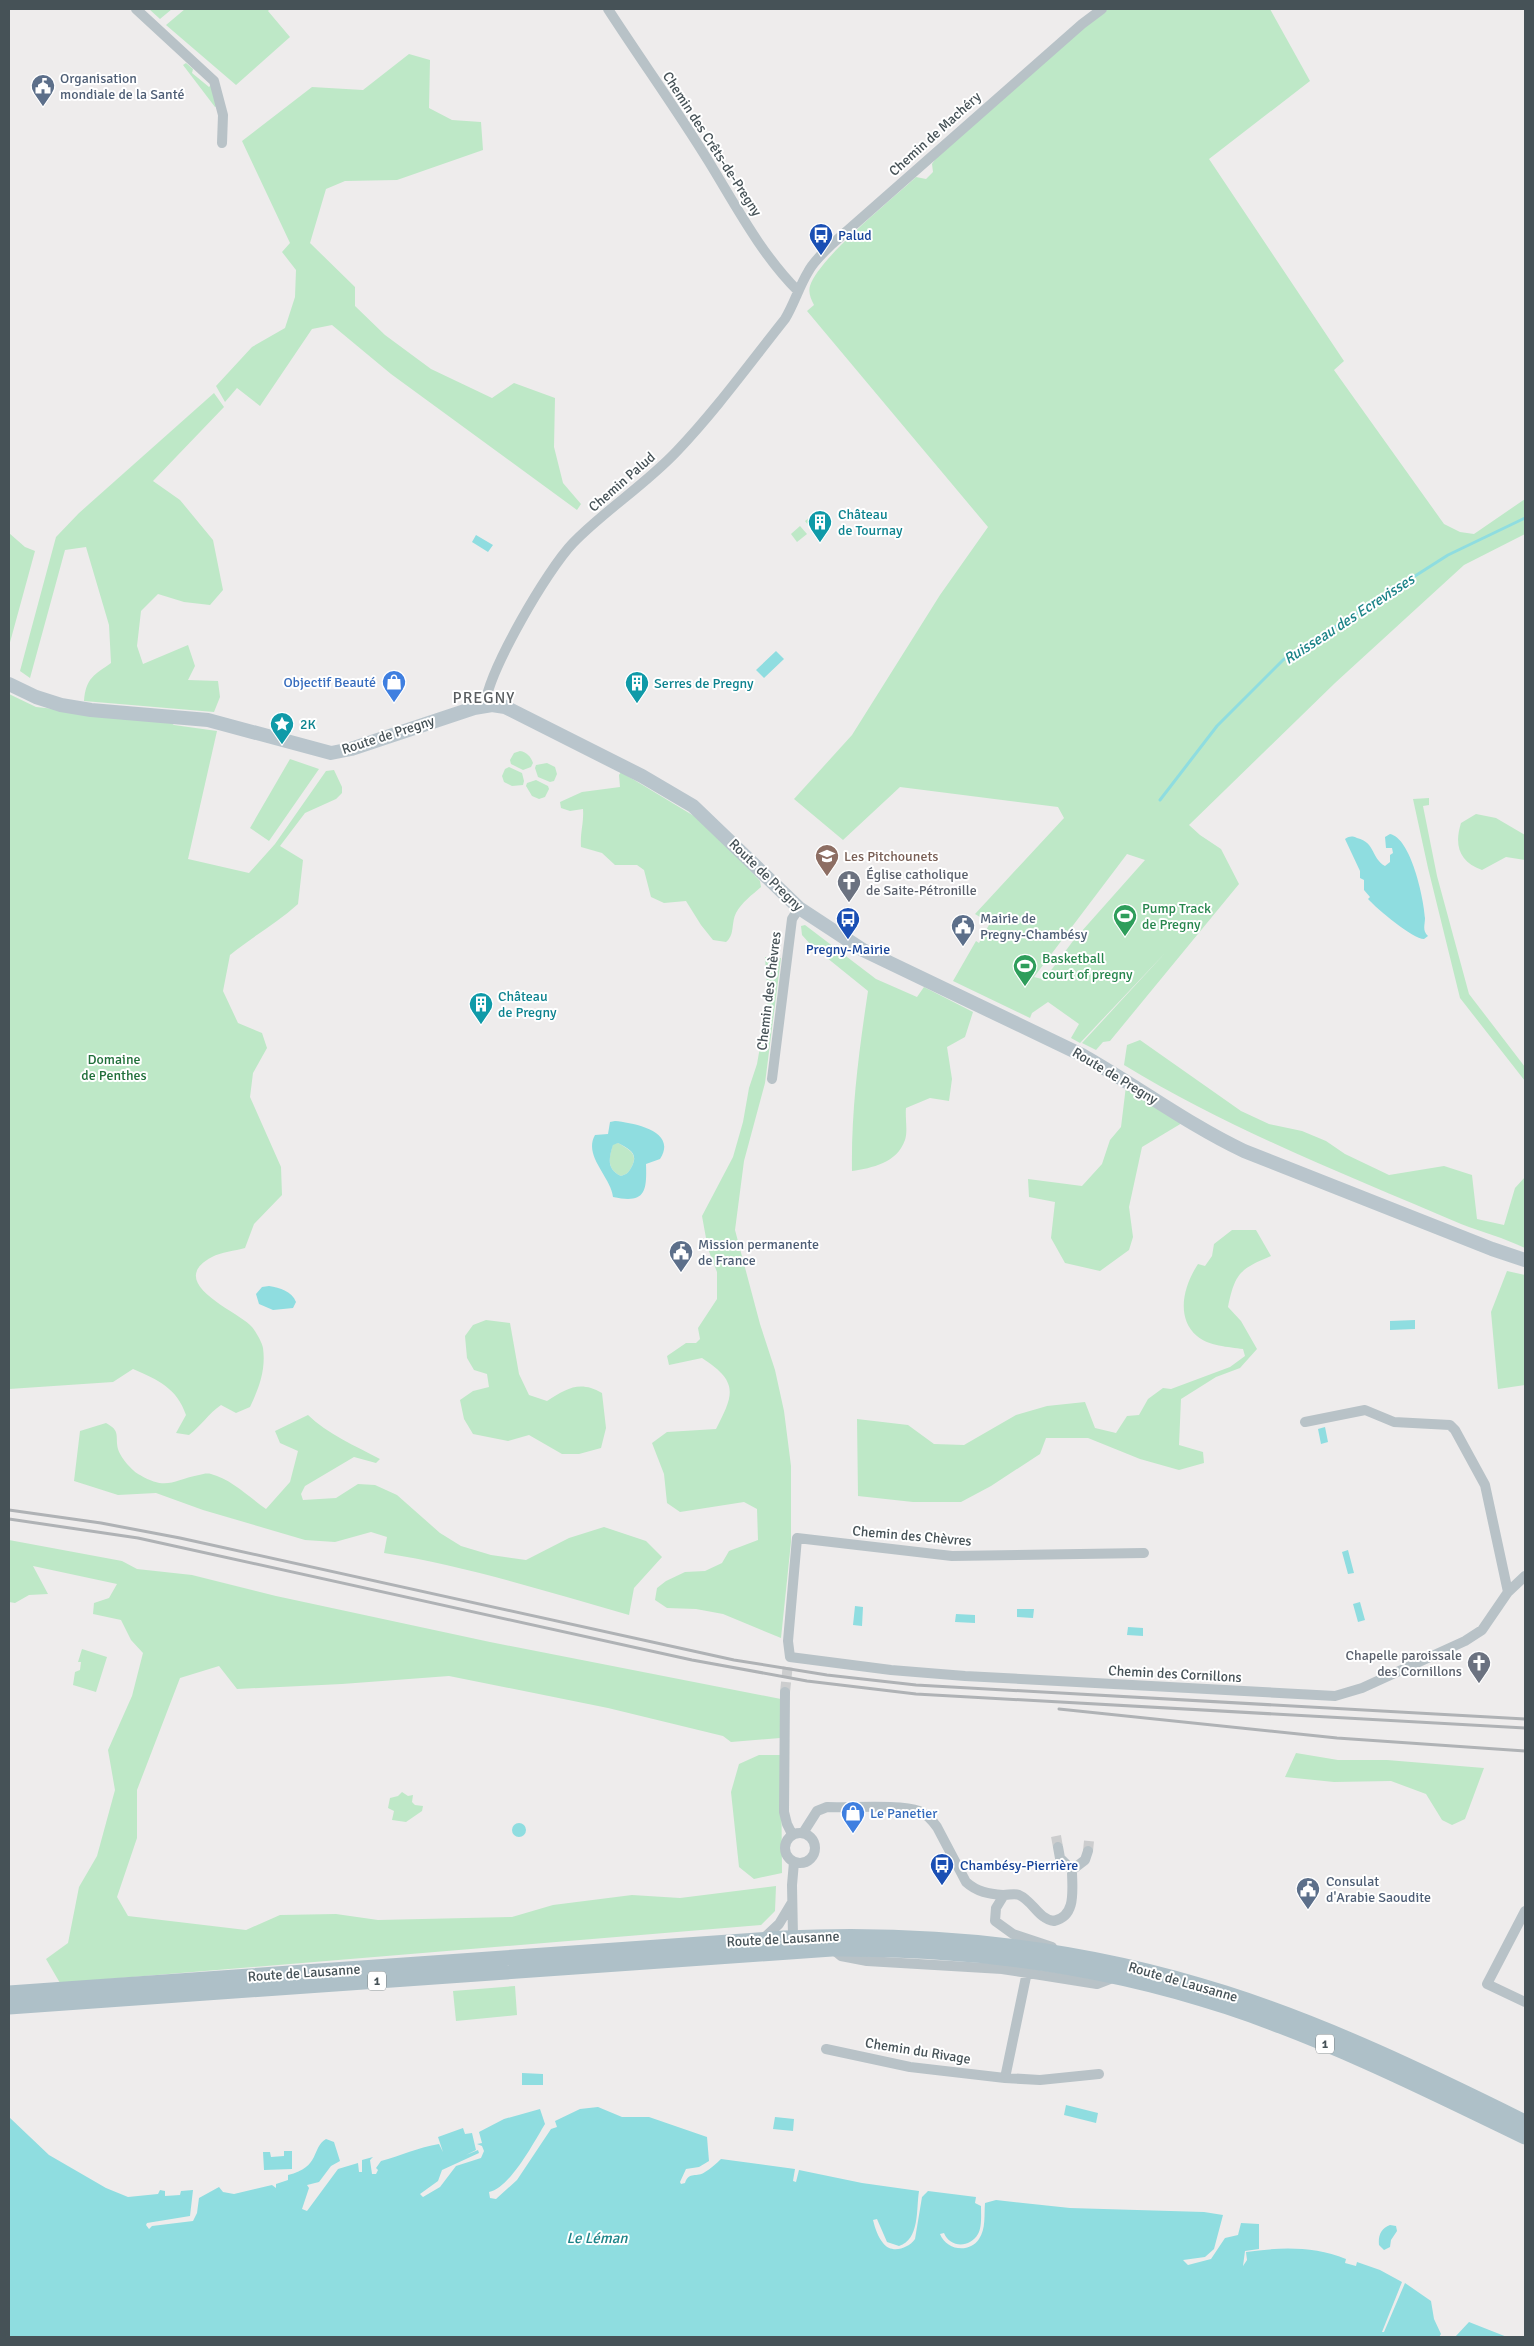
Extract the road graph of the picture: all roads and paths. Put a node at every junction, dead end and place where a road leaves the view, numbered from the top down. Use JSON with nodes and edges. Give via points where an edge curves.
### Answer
{"nodes":[{"id":1,"x":136,"y":9,"type":"edge"},
{"id":2,"x":608,"y":9,"type":"edge"},
{"id":3,"x":1102,"y":9,"type":"edge"},
{"id":4,"x":222,"y":143,"type":"dead end"},
{"id":5,"x":798,"y":291,"type":"junction"},
{"id":6,"x":9,"y":684,"type":"edge"},
{"id":7,"x":485,"y":705,"type":"junction"},
{"id":8,"x":799,"y":908,"type":"junction"},
{"id":9,"x":772,"y":1078,"type":"dead end"},
{"id":10,"x":1525,"y":1260,"type":"edge"},
{"id":11,"x":1305,"y":1422,"type":"dead end"},
{"id":12,"x":1144,"y":1553,"type":"dead end"},
{"id":13,"x":1525,"y":1576,"type":"edge"},
{"id":14,"x":1508,"y":1592,"type":"junction"},
{"id":15,"x":789,"y":1661,"type":"joint"},
{"id":16,"x":785,"y":1692,"type":"tunnel mouth"},
{"id":17,"x":803,"y":1832,"type":"junction"},
{"id":18,"x":792,"y":1834,"type":"junction"},
{"id":19,"x":1058,"y":1847,"type":"tunnel mouth"},
{"id":20,"x":1088,"y":1851,"type":"tunnel mouth"},
{"id":21,"x":794,"y":1862,"type":"junction"},
{"id":22,"x":1072,"y":1870,"type":"junction"},
{"id":23,"x":1004,"y":1895,"type":"junction"},
{"id":24,"x":792,"y":1903,"type":"junction"},
{"id":25,"x":1525,"y":1911,"type":"edge"},
{"id":26,"x":762,"y":1939,"type":"junction"},
{"id":27,"x":794,"y":1944,"type":"junction"},
{"id":28,"x":832,"y":1949,"type":"junction"},
{"id":29,"x":1074,"y":1955,"type":"junction"},
{"id":30,"x":1027,"y":1972,"type":"junction"},
{"id":31,"x":1116,"y":1976,"type":"junction"},
{"id":32,"x":9,"y":1993,"type":"edge"},
{"id":33,"x":1525,"y":2002,"type":"edge"},
{"id":34,"x":9,"y":2007,"type":"edge"},
{"id":35,"x":826,"y":2049,"type":"dead end"},
{"id":36,"x":1098,"y":2074,"type":"dead end"},
{"id":37,"x":1005,"y":2078,"type":"junction"},
{"id":38,"x":1525,"y":2122,"type":"edge"},
{"id":39,"x":1525,"y":2137,"type":"edge"}],
"edges":[{"from":1,"to":4,"type":"street","via":[[214,81],[223,115]]},
{"from":2,"to":5,"type":"street","name":"Chemin des Crêts-de-Pregny","via":[[746,223],[784,277]]},
{"from":3,"to":5,"type":"street","name":"Chemin de Machéry","via":[[831,245],[809,269]]},
{"from":5,"to":7,"type":"street","name":"Chemin Palud","via":[[785,319],[702,425],[661,468],[607,512],[562,555],[504,652]]},
{"from":6,"to":7,"type":"street","name":"Route de Pregny","via":[[36,697],[62,704],[91,710],[208,720],[331,753]]},
{"from":7,"to":8,"type":"street","name":"Route de Pregny","via":[[511,710],[642,776],[693,806]]},
{"from":8,"to":9,"type":"street","name":"Chemin des Chèvres","via":[[792,920]]},
{"from":8,"to":10,"type":"street","name":"Route de Pregny","via":[[863,950],[1082,1055],[1205,1132],[1244,1151]]},
{"from":11,"to":14,"type":"street","via":[[1365,1410],[1394,1422],[1450,1425],[1485,1485]]},
{"from":12,"to":15,"type":"street","name":"Chemin des Chèvres","via":[[952,1556],[798,1538]]},
{"from":13,"to":14,"type":"street","name":"Chemin des Cornillons"},
{"from":14,"to":15,"type":"street","name":"Chemin des Cornillons","via":[[1482,1630],[1465,1641],[1362,1688],[1335,1696],[965,1676]]},
{"from":16,"to":18,"type":"street","via":[[784,1812]]},
{"from":17,"to":18,"type":"street"},
{"from":17,"to":21,"type":"street","via":[[812,1838],[814,1852],[806,1862]]},
{"from":17,"to":23,"type":"street","via":[[817,1811],[827,1808],[920,1812],[937,1827],[966,1882],[982,1892]]},
{"from":18,"to":21,"type":"street","via":[[785,1842],[785,1851]]},
{"from":19,"to":22,"type":"street","via":[[1060,1858]]},
{"from":20,"to":22,"type":"street","via":[[1085,1860]]},
{"from":21,"to":24,"type":"street"},
{"from":22,"to":23,"type":"street","via":[[1070,1912],[1059,1920],[1042,1917],[1018,1894]]},
{"from":23,"to":29,"type":"street","via":[[996,1908],[996,1921],[1013,1934]]},
{"from":24,"to":26,"type":"street","via":[[774,1930]]},
{"from":24,"to":27,"type":"street"},
{"from":25,"to":33,"type":"street","via":[[1487,1984]]},
{"from":26,"to":27,"type":"main road","name":"Route de Lausanne","number":"1"},
{"from":26,"to":32,"type":"main road","name":"Route de Lausanne","number":"1"},
{"from":27,"to":28,"type":"main road","name":"Route de Lausanne","number":"1"},
{"from":27,"to":29,"type":"main road","name":"Route de Lausanne","number":"1","via":[[871,1936],[926,1937],[1005,1944]]},
{"from":27,"to":34,"type":"main road","name":"Route de Lausanne","number":"1"},
{"from":28,"to":30,"type":"street","name":"Route de Lausanne","via":[[841,1956],[867,1961],[963,1965]]},
{"from":28,"to":31,"type":"main road","name":"Route de Lausanne","number":"1","via":[[976,1953]]},
{"from":29,"to":38,"type":"main road","name":"Route de Lausanne","number":"1","via":[[1185,1981],[1266,2007],[1378,2053]]},
{"from":30,"to":31,"type":"street","name":"Route de Lausanne","via":[[1097,1984]]},
{"from":30,"to":37,"type":"street"},
{"from":31,"to":39,"type":"main road","name":"Route de Lausanne","number":"1","via":[[1201,1999],[1287,2029],[1364,2061]]},
{"from":35,"to":37,"type":"street","name":"Chemin du Rivage","via":[[910,2067]]},
{"from":36,"to":37,"type":"street","name":"Chemin du Rivage","via":[[1040,2080]]}]}
